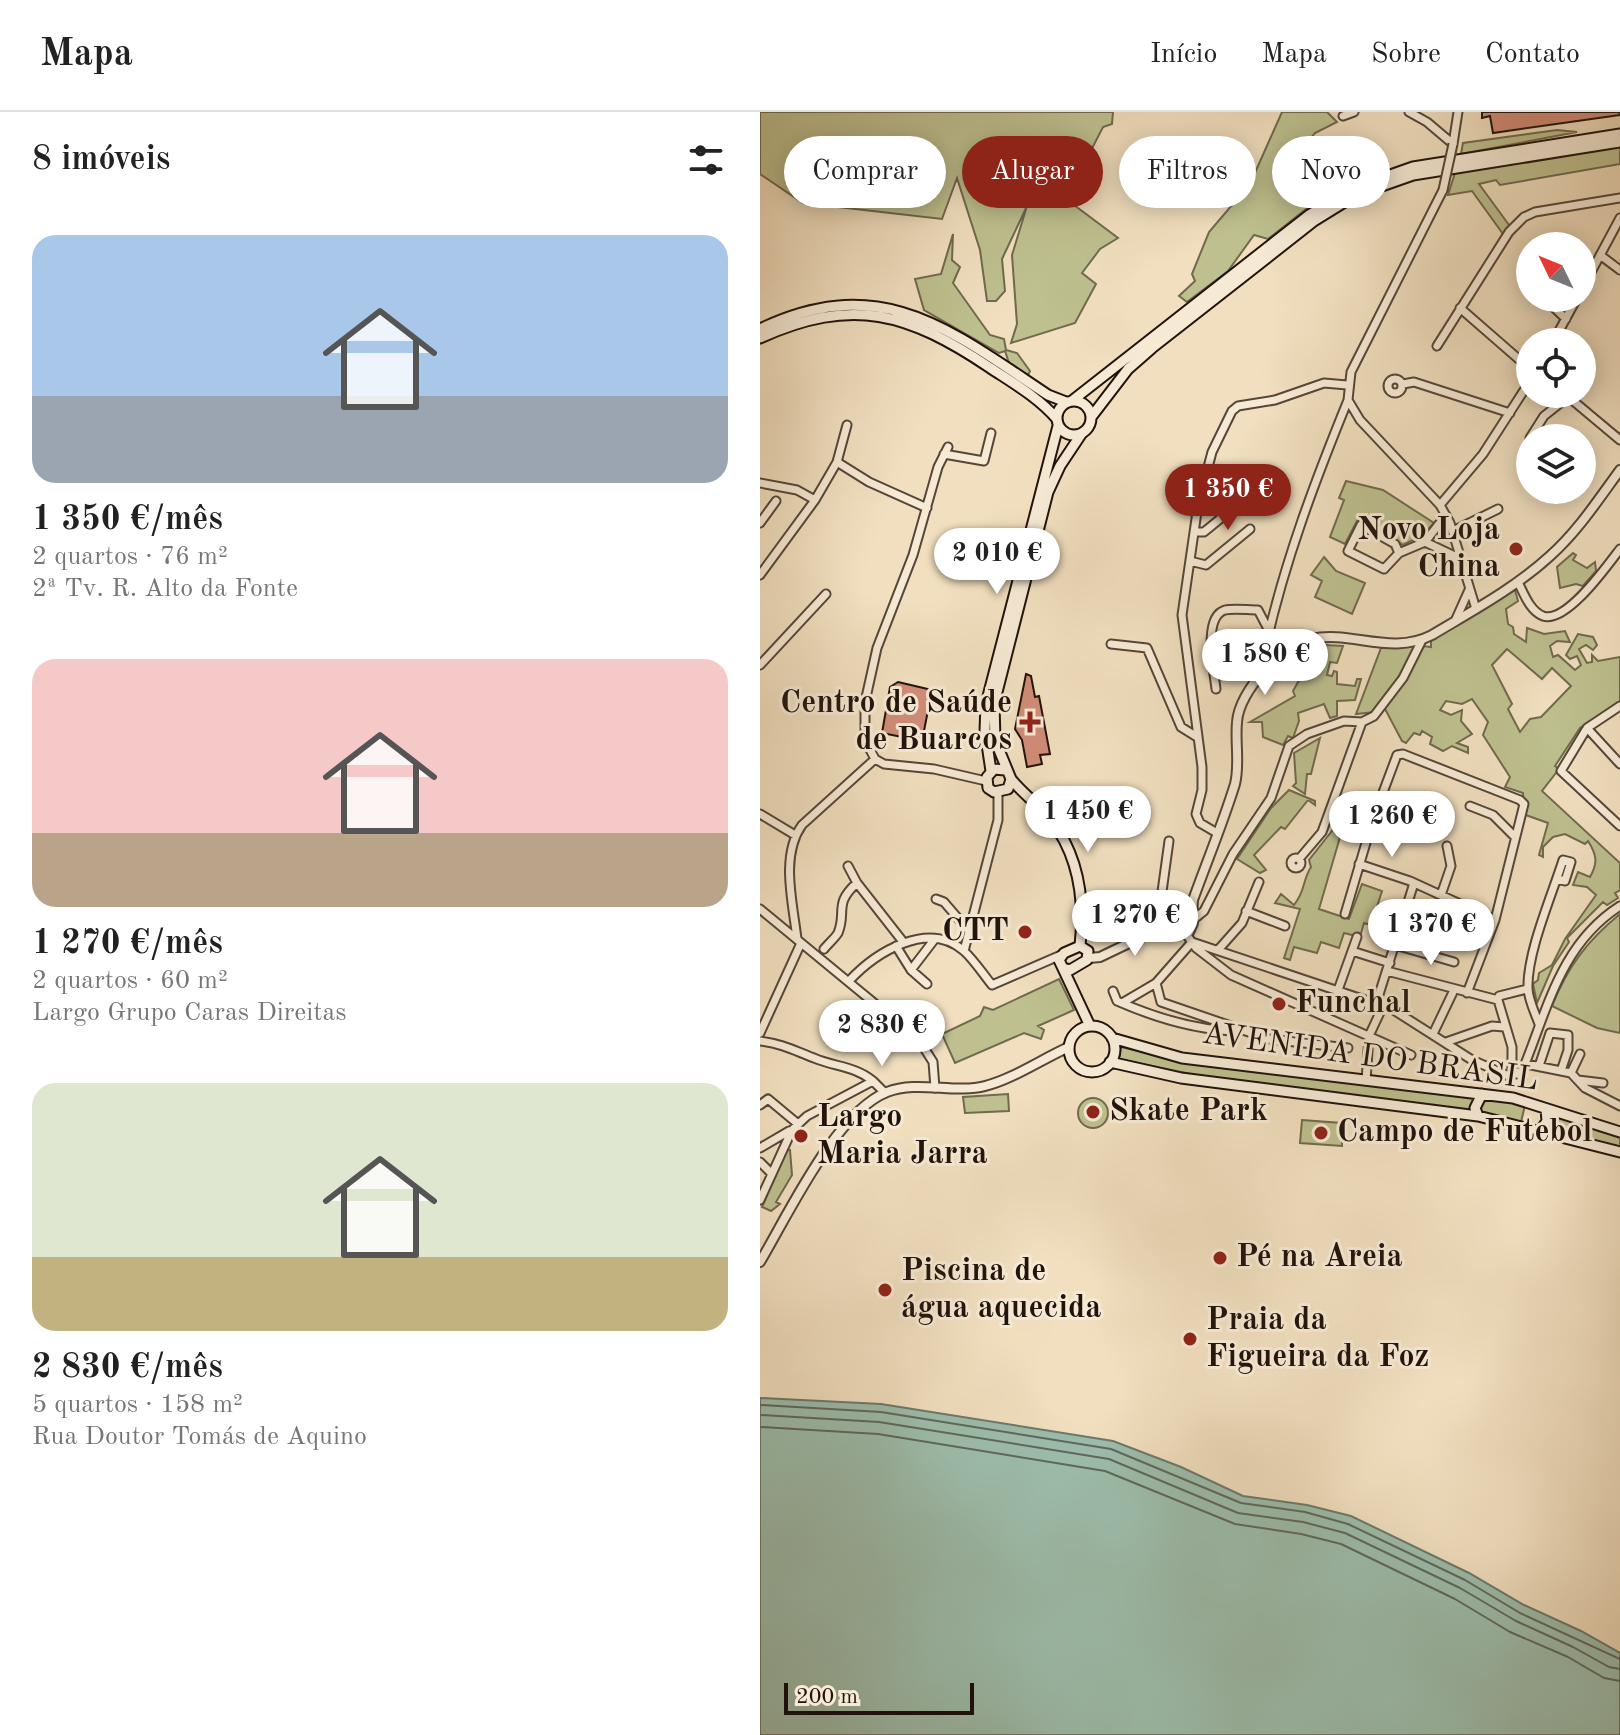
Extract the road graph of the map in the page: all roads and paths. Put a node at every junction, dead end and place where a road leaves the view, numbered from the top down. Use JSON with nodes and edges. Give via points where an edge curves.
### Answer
{"nodes":[{"id":1,"x":1354,"y":112,"type":"edge"},
{"id":2,"x":1409,"y":112,"type":"edge"},
{"id":3,"x":1458,"y":112,"type":"edge"},
{"id":4,"x":1343,"y":116,"type":"dead end"},
{"id":5,"x":1620,"y":134,"type":"edge"},
{"id":6,"x":1620,"y":142,"type":"edge"},
{"id":7,"x":1453,"y":144,"type":"junction"},
{"id":8,"x":1620,"y":198,"type":"edge"},
{"id":9,"x":1620,"y":218,"type":"edge"},
{"id":10,"x":1600,"y":255,"type":"junction"},
{"id":11,"x":1596,"y":263,"type":"edge"},
{"id":12,"x":1620,"y":270,"type":"edge"},
{"id":13,"x":1460,"y":308,"type":"junction"},
{"id":14,"x":1559,"y":312,"type":"edge"},
{"id":15,"x":1570,"y":312,"type":"edge"},
{"id":16,"x":1566,"y":319,"type":"junction"},
{"id":17,"x":1561,"y":328,"type":"edge"},
{"id":18,"x":760,"y":329,"type":"edge"},
{"id":19,"x":760,"y":338,"type":"edge"},
{"id":20,"x":1437,"y":346,"type":"dead end"},
{"id":21,"x":1516,"y":357,"type":"edge"},
{"id":22,"x":1403,"y":384,"type":"dead end"},
{"id":23,"x":1347,"y":385,"type":"junction"},
{"id":24,"x":1348,"y":400,"type":"junction"},
{"id":25,"x":1070,"y":401,"type":"junction"},
{"id":26,"x":1516,"y":403,"type":"edge"},
{"id":27,"x":1553,"y":408,"type":"edge"},
{"id":28,"x":1582,"y":408,"type":"edge"},
{"id":29,"x":1510,"y":413,"type":"junction"},
{"id":30,"x":1092,"y":416,"type":"junction"},
{"id":31,"x":1058,"y":422,"type":"junction"},
{"id":32,"x":1539,"y":424,"type":"edge"},
{"id":33,"x":847,"y":425,"type":"dead end"},
{"id":34,"x":991,"y":433,"type":"dead end"},
{"id":35,"x":1082,"y":433,"type":"junction"},
{"id":36,"x":1620,"y":440,"type":"edge"},
{"id":37,"x":837,"y":462,"type":"junction"},
{"id":38,"x":1620,"y":470,"type":"edge"},
{"id":39,"x":760,"y":483,"type":"edge"},
{"id":40,"x":1248,"y":496,"type":"dead end"},
{"id":41,"x":815,"y":500,"type":"junction"},
{"id":42,"x":776,"y":501,"type":"dead end"},
{"id":43,"x":1440,"y":505,"type":"junction"},
{"id":44,"x":927,"y":508,"type":"junction"},
{"id":45,"x":1498,"y":509,"type":"dead end"},
{"id":46,"x":1446,"y":515,"type":"junction"},
{"id":47,"x":760,"y":523,"type":"edge"},
{"id":48,"x":1250,"y":529,"type":"dead end"},
{"id":49,"x":1453,"y":531,"type":"junction"},
{"id":50,"x":1194,"y":532,"type":"junction"},
{"id":51,"x":1425,"y":542,"type":"junction"},
{"id":52,"x":1620,"y":549,"type":"edge"},
{"id":53,"x":1399,"y":553,"type":"junction"},
{"id":54,"x":1461,"y":559,"type":"junction"},
{"id":55,"x":1190,"y":561,"type":"junction"},
{"id":56,"x":760,"y":575,"type":"edge"},
{"id":57,"x":1518,"y":582,"type":"junction"},
{"id":58,"x":1468,"y":593,"type":"junction"},
{"id":59,"x":826,"y":594,"type":"dead end"},
{"id":60,"x":1489,"y":600,"type":"junction"},
{"id":61,"x":1475,"y":609,"type":"junction"},
{"id":62,"x":1453,"y":622,"type":"junction"},
{"id":63,"x":1269,"y":631,"type":"junction"},
{"id":64,"x":1422,"y":640,"type":"junction"},
{"id":65,"x":1111,"y":644,"type":"dead end"},
{"id":66,"x":1274,"y":662,"type":"junction"},
{"id":67,"x":760,"y":665,"type":"edge"},
{"id":68,"x":1216,"y":689,"type":"dead end"},
{"id":69,"x":1620,"y":706,"type":"edge"},
{"id":70,"x":1362,"y":722,"type":"junction"},
{"id":71,"x":1587,"y":728,"type":"junction"},
{"id":72,"x":1197,"y":737,"type":"junction"},
{"id":73,"x":875,"y":759,"type":"junction"},
{"id":74,"x":1620,"y":764,"type":"edge"},
{"id":75,"x":1005,"y":770,"type":"junction"},
{"id":76,"x":988,"y":776,"type":"junction"},
{"id":77,"x":1011,"y":779,"type":"junction"},
{"id":78,"x":1022,"y":792,"type":"junction"},
{"id":79,"x":1001,"y":793,"type":"junction"},
{"id":80,"x":1379,"y":803,"type":"junction"},
{"id":81,"x":1470,"y":806,"type":"dead end"},
{"id":82,"x":1334,"y":807,"type":"junction"},
{"id":83,"x":760,"y":814,"type":"edge"},
{"id":84,"x":1412,"y":814,"type":"dead end"},
{"id":85,"x":1373,"y":819,"type":"junction"},
{"id":86,"x":1620,"y":826,"type":"edge"},
{"id":87,"x":1217,"y":833,"type":"junction"},
{"id":88,"x":795,"y":835,"type":"junction"},
{"id":89,"x":1515,"y":837,"type":"junction"},
{"id":90,"x":1169,"y":841,"type":"dead end"},
{"id":91,"x":1447,"y":846,"type":"dead end"},
{"id":92,"x":1299,"y":859,"type":"dead end"},
{"id":93,"x":1359,"y":864,"type":"junction"},
{"id":94,"x":848,"y":866,"type":"dead end"},
{"id":95,"x":1557,"y":879,"type":"dead end"},
{"id":96,"x":1259,"y":882,"type":"dead end"},
{"id":97,"x":857,"y":883,"type":"junction"},
{"id":98,"x":1414,"y":883,"type":"junction"},
{"id":99,"x":1441,"y":895,"type":"junction"},
{"id":100,"x":936,"y":899,"type":"dead end"},
{"id":101,"x":1193,"y":900,"type":"junction"},
{"id":102,"x":1208,"y":905,"type":"junction"},
{"id":103,"x":1160,"y":906,"type":"junction"},
{"id":104,"x":1620,"y":906,"type":"edge"},
{"id":105,"x":760,"y":909,"type":"edge"},
{"id":106,"x":1246,"y":911,"type":"junction"},
{"id":107,"x":1345,"y":914,"type":"dead end"},
{"id":108,"x":1175,"y":917,"type":"junction"},
{"id":109,"x":1192,"y":918,"type":"junction"},
{"id":110,"x":1495,"y":920,"type":"junction"},
{"id":111,"x":1082,"y":923,"type":"junction"},
{"id":112,"x":1285,"y":926,"type":"dead end"},
{"id":113,"x":969,"y":931,"type":"junction"},
{"id":114,"x":1186,"y":934,"type":"junction"},
{"id":115,"x":1357,"y":937,"type":"dead end"},
{"id":116,"x":934,"y":940,"type":"junction"},
{"id":117,"x":799,"y":941,"type":"junction"},
{"id":118,"x":1192,"y":942,"type":"junction"},
{"id":119,"x":900,"y":945,"type":"junction"},
{"id":120,"x":1395,"y":945,"type":"junction"},
{"id":121,"x":1080,"y":946,"type":"junction"},
{"id":122,"x":824,"y":949,"type":"dead end"},
{"id":123,"x":1218,"y":950,"type":"junction"},
{"id":124,"x":964,"y":951,"type":"junction"},
{"id":125,"x":1352,"y":951,"type":"junction"},
{"id":126,"x":1061,"y":955,"type":"junction"},
{"id":127,"x":1089,"y":958,"type":"junction"},
{"id":128,"x":1454,"y":962,"type":"dead end"},
{"id":129,"x":1075,"y":967,"type":"junction"},
{"id":130,"x":1389,"y":967,"type":"junction"},
{"id":131,"x":1063,"y":968,"type":"junction"},
{"id":132,"x":911,"y":970,"type":"junction"},
{"id":133,"x":849,"y":981,"type":"junction"},
{"id":134,"x":1071,"y":983,"type":"junction"},
{"id":135,"x":1156,"y":983,"type":"junction"},
{"id":136,"x":927,"y":984,"type":"dead end"},
{"id":137,"x":1527,"y":989,"type":"junction"},
{"id":138,"x":1338,"y":990,"type":"junction"},
{"id":139,"x":1454,"y":990,"type":"junction"},
{"id":140,"x":1113,"y":991,"type":"dead end"},
{"id":141,"x":1467,"y":993,"type":"junction"},
{"id":142,"x":1498,"y":1000,"type":"junction"},
{"id":143,"x":1122,"y":1003,"type":"junction"},
{"id":144,"x":1380,"y":1005,"type":"junction"},
{"id":145,"x":1539,"y":1024,"type":"junction"},
{"id":146,"x":1090,"y":1026,"type":"junction"},
{"id":147,"x":1504,"y":1027,"type":"junction"},
{"id":148,"x":1242,"y":1032,"type":"junction"},
{"id":149,"x":760,"y":1033,"type":"edge"},
{"id":150,"x":1433,"y":1034,"type":"junction"},
{"id":151,"x":1369,"y":1036,"type":"junction"},
{"id":152,"x":1112,"y":1038,"type":"junction"},
{"id":153,"x":760,"y":1041,"type":"edge"},
{"id":154,"x":1446,"y":1042,"type":"junction"},
{"id":155,"x":1069,"y":1047,"type":"junction"},
{"id":156,"x":1348,"y":1048,"type":"dead end"},
{"id":157,"x":1580,"y":1054,"type":"dead end"},
{"id":158,"x":1411,"y":1055,"type":"dead end"},
{"id":159,"x":1110,"y":1062,"type":"junction"},
{"id":160,"x":1526,"y":1064,"type":"junction"},
{"id":161,"x":1539,"y":1066,"type":"junction"},
{"id":162,"x":1561,"y":1071,"type":"junction"},
{"id":163,"x":1571,"y":1073,"type":"junction"},
{"id":164,"x":1511,"y":1077,"type":"junction"},
{"id":165,"x":1521,"y":1078,"type":"junction"},
{"id":166,"x":1578,"y":1080,"type":"junction"},
{"id":167,"x":873,"y":1081,"type":"junction"},
{"id":168,"x":1366,"y":1081,"type":"junction"},
{"id":169,"x":1603,"y":1083,"type":"dead end"},
{"id":170,"x":935,"y":1088,"type":"junction"},
{"id":171,"x":885,"y":1093,"type":"junction"},
{"id":172,"x":1482,"y":1094,"type":"junction"},
{"id":173,"x":1499,"y":1096,"type":"junction"},
{"id":174,"x":1527,"y":1102,"type":"junction"},
{"id":175,"x":760,"y":1105,"type":"edge"},
{"id":176,"x":1620,"y":1106,"type":"edge"},
{"id":177,"x":1546,"y":1109,"type":"junction"},
{"id":178,"x":1478,"y":1116,"type":"junction"},
{"id":179,"x":795,"y":1127,"type":"junction"},
{"id":180,"x":1541,"y":1130,"type":"junction"},
{"id":181,"x":1620,"y":1132,"type":"edge"},
{"id":182,"x":760,"y":1148,"type":"edge"},
{"id":183,"x":1620,"y":1152,"type":"edge"},
{"id":184,"x":760,"y":1162,"type":"edge"},
{"id":185,"x":770,"y":1172,"type":"junction"},
{"id":186,"x":760,"y":1200,"type":"edge"},
{"id":187,"x":760,"y":1262,"type":"edge"}],
"edges":[{"from":1,"to":4,"type":"street"},
{"from":2,"to":7,"type":"street"},
{"from":3,"to":7,"type":"street"},
{"from":5,"to":25,"type":"main road","via":[[1413,167],[1351,189],[1309,215]]},
{"from":6,"to":30,"type":"main road","via":[[1413,175],[1356,195],[1314,221],[1152,348],[1128,369]]},
{"from":7,"to":23,"type":"street","bridge":true,"via":[[1443,190]]},
{"from":8,"to":13,"type":"street","via":[[1524,217]]},
{"from":9,"to":10,"type":"street"},
{"from":10,"to":11,"type":"street"},
{"from":10,"to":12,"type":"street"},
{"from":13,"to":20,"type":"street"},
{"from":13,"to":21,"type":"street"},
{"from":14,"to":16,"type":"street"},
{"from":15,"to":16,"type":"street"},
{"from":16,"to":17,"type":"street"},
{"from":18,"to":25,"type":"main road","via":[[789,315],[832,305],[881,307],[951,331],[1048,395]]},
{"from":19,"to":31,"type":"main road","via":[[792,323],[836,314],[915,324],[947,339],[1043,403]]},
{"from":22,"to":29,"type":"street","via":[[1414,382]]},
{"from":23,"to":24,"type":"street"},
{"from":23,"to":50,"type":"street","via":[[1324,383],[1232,411],[1212,452]]},
{"from":24,"to":43,"type":"street","via":[[1360,420]]},
{"from":24,"to":63,"type":"street","via":[[1302,513]]},
{"from":25,"to":30,"type":"main road","via":[[1086,404]]},
{"from":25,"to":31,"type":"main road","via":[[1061,406]]},
{"from":26,"to":29,"type":"street"},
{"from":27,"to":32,"type":"street"},
{"from":28,"to":36,"type":"street"},
{"from":29,"to":43,"type":"street"},
{"from":30,"to":35,"type":"main road"},
{"from":31,"to":35,"type":"main road","via":[[1069,434]]},
{"from":31,"to":76,"type":"main road","via":[[986,704]]},
{"from":33,"to":37,"type":"street"},
{"from":34,"to":44,"type":"street","via":[[984,461],[946,450]]},
{"from":35,"to":75,"type":"main road","via":[[1048,492],[994,704],[995,740]]},
{"from":37,"to":41,"type":"street"},
{"from":37,"to":44,"type":"street"},
{"from":38,"to":57,"type":"street","via":[[1566,541]]},
{"from":39,"to":41,"type":"street","via":[[797,490]]},
{"from":40,"to":50,"type":"street","via":[[1204,532]]},
{"from":41,"to":56,"type":"street"},
{"from":42,"to":47,"type":"street"},
{"from":43,"to":46,"type":"street"},
{"from":44,"to":73,"type":"street","via":[[867,687],[865,740]]},
{"from":45,"to":49,"type":"street"},
{"from":46,"to":49,"type":"street"},
{"from":46,"to":51,"type":"street"},
{"from":48,"to":55,"type":"street","via":[[1206,565]]},
{"from":49,"to":54,"type":"street"},
{"from":50,"to":55,"type":"street"},
{"from":51,"to":53,"type":"street"},
{"from":51,"to":54,"type":"street"},
{"from":52,"to":57,"type":"street","via":[[1555,617],[1536,611]]},
{"from":53,"to":53,"type":"street","via":[[1384,569],[1348,551],[1361,525],[1395,544]]},
{"from":54,"to":58,"type":"street"},
{"from":55,"to":72,"type":"street","via":[[1182,615]]},
{"from":57,"to":60,"type":"street"},
{"from":58,"to":60,"type":"street"},
{"from":58,"to":61,"type":"street"},
{"from":58,"to":62,"type":"street"},
{"from":59,"to":67,"type":"street"},
{"from":60,"to":61,"type":"street"},
{"from":61,"to":62,"type":"street"},
{"from":62,"to":64,"type":"street"},
{"from":63,"to":66,"type":"street","via":[[1266,645]]},
{"from":63,"to":68,"type":"street","via":[[1258,610],[1218,614],[1211,628]]},
{"from":64,"to":66,"type":"street","via":[[1392,644],[1317,638],[1298,642]]},
{"from":64,"to":70,"type":"street","via":[[1386,703]]},
{"from":65,"to":72,"type":"street","via":[[1147,648],[1181,727]]},
{"from":66,"to":87,"type":"street","via":[[1241,704],[1235,782]]},
{"from":69,"to":71,"type":"street"},
{"from":70,"to":82,"type":"street"},
{"from":70,"to":102,"type":"street","via":[[1344,721],[1289,746],[1271,798],[1233,854]]},
{"from":71,"to":74,"type":"street"},
{"from":71,"to":86,"type":"street","via":[[1561,771]]},
{"from":72,"to":87,"type":"street","via":[[1202,790],[1196,814]]},
{"from":73,"to":76,"type":"street","via":[[893,767]]},
{"from":73,"to":88,"type":"street"},
{"from":75,"to":76,"type":"main road"},
{"from":75,"to":77,"type":"main road"},
{"from":76,"to":79,"type":"main road","via":[[988,788]]},
{"from":77,"to":78,"type":"main road"},
{"from":77,"to":79,"type":"main road"},
{"from":78,"to":79,"type":"main road"},
{"from":78,"to":111,"type":"main road","via":[[1049,817],[1067,846],[1078,879]]},
{"from":79,"to":113,"type":"street"},
{"from":80,"to":84,"type":"street"},
{"from":80,"to":85,"type":"street"},
{"from":80,"to":89,"type":"street","via":[[1397,755],[1403,754],[1524,804]]},
{"from":81,"to":89,"type":"street","via":[[1493,815]]},
{"from":82,"to":85,"type":"street"},
{"from":82,"to":92,"type":"street","via":[[1322,832]]},
{"from":83,"to":88,"type":"street"},
{"from":85,"to":93,"type":"street"},
{"from":87,"to":101,"type":"street"},
{"from":88,"to":117,"type":"street","via":[[791,877]]},
{"from":89,"to":110,"type":"street"},
{"from":90,"to":103,"type":"street"},
{"from":91,"to":99,"type":"street","via":[[1451,866]]},
{"from":93,"to":98,"type":"street"},
{"from":93,"to":107,"type":"street"},
{"from":94,"to":97,"type":"street"},
{"from":95,"to":137,"type":"street"},
{"from":96,"to":106,"type":"street"},
{"from":97,"to":119,"type":"street"},
{"from":97,"to":122,"type":"street","via":[[846,893],[838,932]]},
{"from":98,"to":99,"type":"street"},
{"from":98,"to":120,"type":"street"},
{"from":99,"to":110,"type":"street"},
{"from":100,"to":113,"type":"street"},
{"from":101,"to":102,"type":"street"},
{"from":101,"to":108,"type":"street"},
{"from":101,"to":109,"type":"street"},
{"from":102,"to":109,"type":"street"},
{"from":103,"to":108,"type":"street"},
{"from":103,"to":111,"type":"street"},
{"from":104,"to":145,"type":"street","via":[[1577,945],[1560,971]]},
{"from":105,"to":117,"type":"street"},
{"from":106,"to":112,"type":"street"},
{"from":106,"to":123,"type":"street"},
{"from":108,"to":109,"type":"street"},
{"from":108,"to":114,"type":"street","via":[[1176,932]]},
{"from":108,"to":127,"type":"street"},
{"from":109,"to":114,"type":"street"},
{"from":110,"to":141,"type":"street"},
{"from":111,"to":121,"type":"main road"},
{"from":113,"to":124,"type":"street"},
{"from":114,"to":118,"type":"street"},
{"from":115,"to":125,"type":"street"},
{"from":116,"to":119,"type":"street"},
{"from":116,"to":124,"type":"street"},
{"from":116,"to":132,"type":"street"},
{"from":117,"to":133,"type":"street"},
{"from":117,"to":149,"type":"street"},
{"from":118,"to":123,"type":"street"},
{"from":118,"to":135,"type":"street"},
{"from":118,"to":151,"type":"street","via":[[1231,975]]},
{"from":119,"to":132,"type":"street"},
{"from":119,"to":133,"type":"street","via":[[863,965]]},
{"from":120,"to":128,"type":"street"},
{"from":120,"to":130,"type":"street"},
{"from":121,"to":126,"type":"main road"},
{"from":121,"to":127,"type":"main road"},
{"from":123,"to":138,"type":"street"},
{"from":124,"to":126,"type":"street","via":[[992,985]]},
{"from":125,"to":130,"type":"street"},
{"from":125,"to":138,"type":"street"},
{"from":126,"to":131,"type":"main road"},
{"from":127,"to":129,"type":"main road"},
{"from":129,"to":131,"type":"main road"},
{"from":129,"to":134,"type":"main road"},
{"from":130,"to":139,"type":"street"},
{"from":130,"to":144,"type":"street"},
{"from":131,"to":134,"type":"main road"},
{"from":132,"to":136,"type":"street"},
{"from":133,"to":170,"type":"street","via":[[919,1040],[933,1062]]},
{"from":134,"to":146,"type":"main road"},
{"from":135,"to":143,"type":"street"},
{"from":135,"to":148,"type":"street","via":[[1161,1002]]},
{"from":137,"to":142,"type":"street"},
{"from":137,"to":145,"type":"street"},
{"from":138,"to":144,"type":"street"},
{"from":139,"to":141,"type":"street"},
{"from":139,"to":150,"type":"street"},
{"from":140,"to":143,"type":"street"},
{"from":141,"to":142,"type":"street"},
{"from":142,"to":147,"type":"street"},
{"from":143,"to":148,"type":"street","via":[[1158,1017]]},
{"from":144,"to":150,"type":"street"},
{"from":144,"to":151,"type":"street"},
{"from":145,"to":160,"type":"street"},
{"from":146,"to":152,"type":"main road","via":[[1103,1028]]},
{"from":146,"to":155,"type":"main road","via":[[1074,1034]]},
{"from":147,"to":154,"type":"street"},
{"from":147,"to":164,"type":"street","via":[[1512,1047]]},
{"from":148,"to":156,"type":"street"},
{"from":150,"to":154,"type":"street"},
{"from":151,"to":158,"type":"street"},
{"from":151,"to":168,"type":"street"},
{"from":152,"to":159,"type":"main road"},
{"from":152,"to":168,"type":"main road","name":"AVENIDA DO BRASIL","via":[[1182,1058]]},
{"from":153,"to":167,"type":"street","via":[[786,1044],[815,1059],[861,1071]]},
{"from":154,"to":164,"type":"street"},
{"from":155,"to":159,"type":"main road","via":[[1072,1061],[1085,1071],[1097,1071]]},
{"from":155,"to":170,"type":"street","via":[[986,1086]]},
{"from":157,"to":163,"type":"street"},
{"from":159,"to":178,"type":"main road","name":"AVENIDA DO BRASIL","via":[[1181,1078]]},
{"from":160,"to":161,"type":"street"},
{"from":160,"to":165,"type":"street"},
{"from":161,"to":162,"type":"street"},
{"from":161,"to":162,"type":"street","via":[[1550,1033],[1570,1037]]},
{"from":162,"to":163,"type":"street"},
{"from":163,"to":166,"type":"street"},
{"from":164,"to":165,"type":"street","via":[[1515,1084]]},
{"from":164,"to":173,"type":"street"},
{"from":165,"to":174,"type":"street"},
{"from":166,"to":169,"type":"street"},
{"from":166,"to":176,"type":"street"},
{"from":167,"to":171,"type":"street"},
{"from":167,"to":179,"type":"street"},
{"from":168,"to":172,"type":"main road","name":"AVENIDA DO BRASIL"},
{"from":170,"to":171,"type":"street"},
{"from":171,"to":187,"type":"street","via":[[852,1118],[829,1147]]},
{"from":172,"to":173,"type":"main road","name":"AVENIDA DO BRASIL"},
{"from":172,"to":178,"type":"main road","via":[[1475,1108]]},
{"from":173,"to":174,"type":"main road","name":"AVENIDA DO BRASIL"},
{"from":174,"to":177,"type":"main road","name":"AVENIDA DO BRASIL"},
{"from":175,"to":179,"type":"street","via":[[768,1099]]},
{"from":177,"to":180,"type":"main road"},
{"from":177,"to":181,"type":"main road","name":"AVENIDA DO BRASIL"},
{"from":178,"to":180,"type":"main road","name":"AVENIDA DO BRASIL"},
{"from":179,"to":182,"type":"street"},
{"from":179,"to":185,"type":"street"},
{"from":180,"to":183,"type":"main road","name":"AVENIDA DO BRASIL"},
{"from":184,"to":185,"type":"street"},
{"from":185,"to":186,"type":"street"}]}
